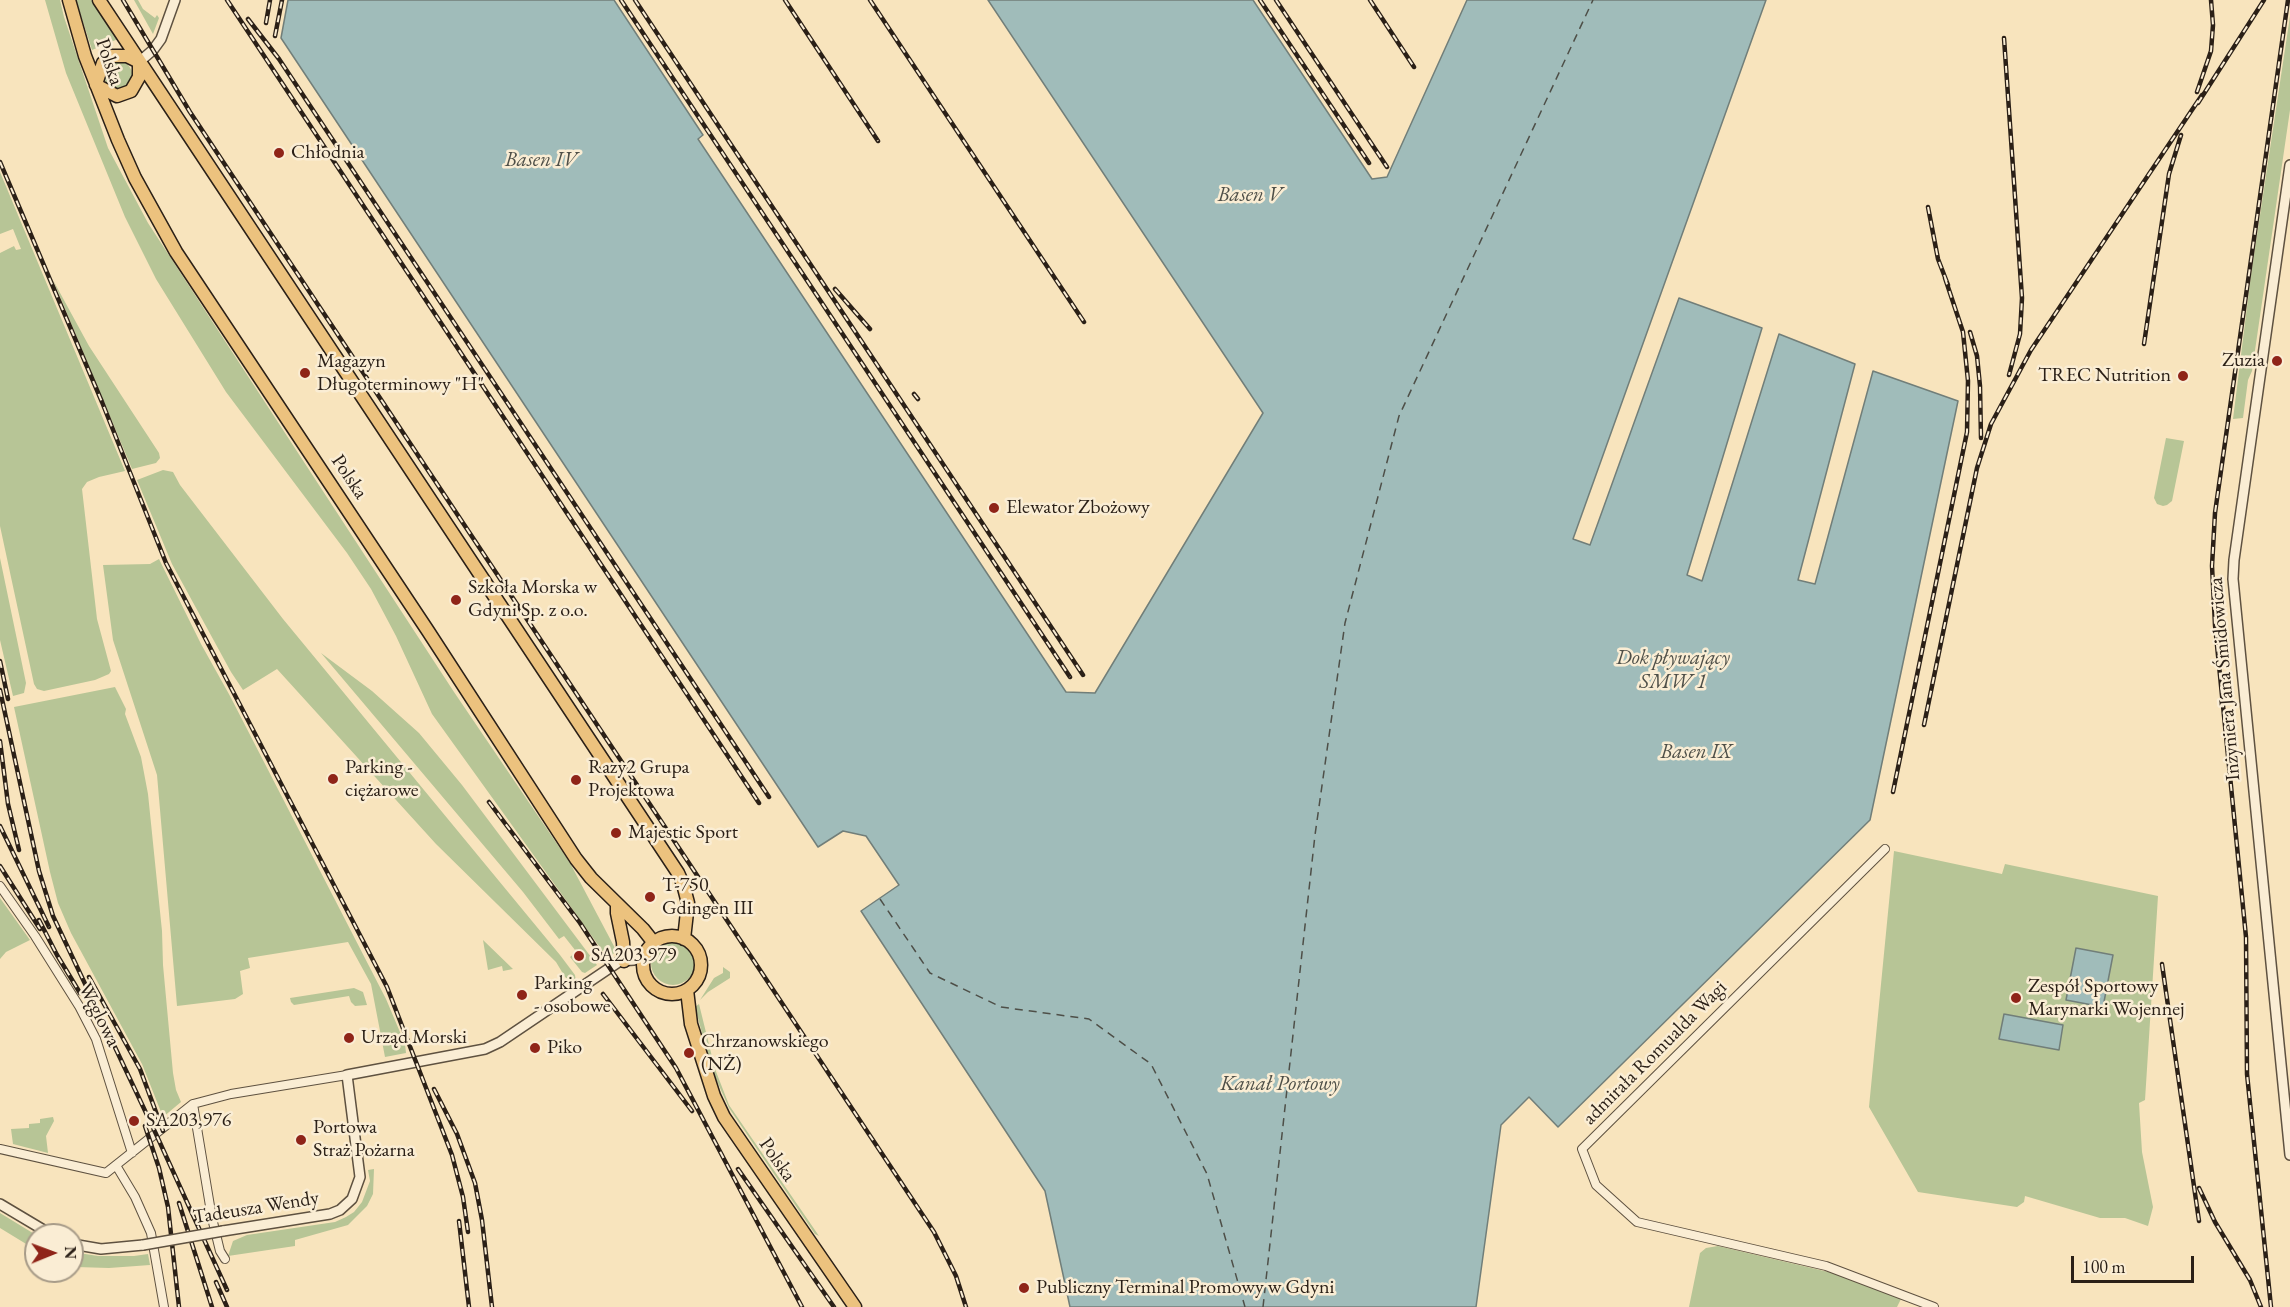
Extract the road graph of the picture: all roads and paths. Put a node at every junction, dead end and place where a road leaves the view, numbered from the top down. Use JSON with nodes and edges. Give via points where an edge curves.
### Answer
{"nodes":[{"id":1,"x":69,"y":0,"type":"edge"},
{"id":2,"x":99,"y":0,"type":"edge"},
{"id":3,"x":175,"y":0,"type":"edge"},
{"id":4,"x":139,"y":62,"type":"junction"},
{"id":5,"x":96,"y":85,"type":"junction"},
{"id":6,"x":2290,"y":165,"type":"edge"},
{"id":7,"x":1885,"y":849,"type":"dead end"},
{"id":8,"x":0,"y":886,"type":"edge"},
{"id":9,"x":617,"y":904,"type":"junction"},
{"id":10,"x":684,"y":939,"type":"junction"},
{"id":11,"x":654,"y":943,"type":"junction"},
{"id":12,"x":637,"y":961,"type":"junction"},
{"id":13,"x":681,"y":992,"type":"junction"},
{"id":14,"x":347,"y":1075,"type":"junction"},
{"id":15,"x":2287,"y":1103,"type":"edge"},
{"id":16,"x":193,"y":1104,"type":"junction"},
{"id":17,"x":0,"y":1149,"type":"edge"},
{"id":18,"x":132,"y":1153,"type":"junction"},
{"id":19,"x":2290,"y":1155,"type":"edge"},
{"id":20,"x":117,"y":1167,"type":"junction"},
{"id":21,"x":0,"y":1204,"type":"edge"},
{"id":22,"x":32,"y":1223,"type":"edge"},
{"id":23,"x":84,"y":1246,"type":"edge"},
{"id":24,"x":225,"y":1259,"type":"dead end"},
{"id":25,"x":164,"y":1307,"type":"edge"},
{"id":26,"x":855,"y":1307,"type":"edge"},
{"id":27,"x":1934,"y":1307,"type":"edge"}],
"edges":[{"from":1,"to":5,"type":"highway","name":"Polska"},
{"from":2,"to":4,"type":"highway","name":"Polska"},
{"from":3,"to":4,"type":"street","via":[[161,39]]},
{"from":4,"to":5,"type":"highway","via":[[128,56],[111,56],[103,63]]},
{"from":4,"to":5,"type":"highway","via":[[136,85],[124,95]]},
{"from":4,"to":10,"type":"highway","name":"Polska","via":[[678,873],[688,903]]},
{"from":5,"to":9,"type":"highway","name":"Polska","via":[[135,178],[176,252],[576,859]]},
{"from":6,"to":15,"type":"street","name":"Inżyniera Jana Śmidowicza","via":[[2233,579]]},
{"from":7,"to":27,"type":"street","name":"admirała Romualda Wagi","via":[[1582,1149],[1596,1185],[1637,1222],[1826,1266]]},
{"from":8,"to":18,"type":"street","name":"Węglowa","via":[[79,1006],[96,1039]]},
{"from":9,"to":11,"type":"highway","name":"Polska"},
{"from":9,"to":12,"type":"highway","via":[[623,942]]},
{"from":10,"to":11,"type":"highway","via":[[670,936]]},
{"from":10,"to":13,"type":"highway","via":[[697,949],[701,961],[699,976]]},
{"from":11,"to":12,"type":"highway"},
{"from":12,"to":13,"type":"highway","via":[[651,984],[666,993]]},
{"from":12,"to":14,"type":"street","via":[[485,1049]]},
{"from":13,"to":26,"type":"highway","name":"Polska","via":[[714,1096],[730,1128]]},
{"from":14,"to":16,"type":"street"},
{"from":14,"to":23,"type":"street","name":"Tadeusza Wendy","bridge":true,"via":[[360,1177],[352,1199],[340,1210],[143,1245],[101,1249]]},
{"from":15,"to":19,"type":"street","name":"Inżyniera Jana Śmidowicza"},
{"from":16,"to":18,"type":"street"},
{"from":16,"to":24,"type":"street","via":[[212,1218]]},
{"from":17,"to":20,"type":"street","via":[[100,1174]]},
{"from":18,"to":20,"type":"street"},
{"from":20,"to":25,"type":"street","via":[[152,1233]]},
{"from":21,"to":22,"type":"street"}]}
